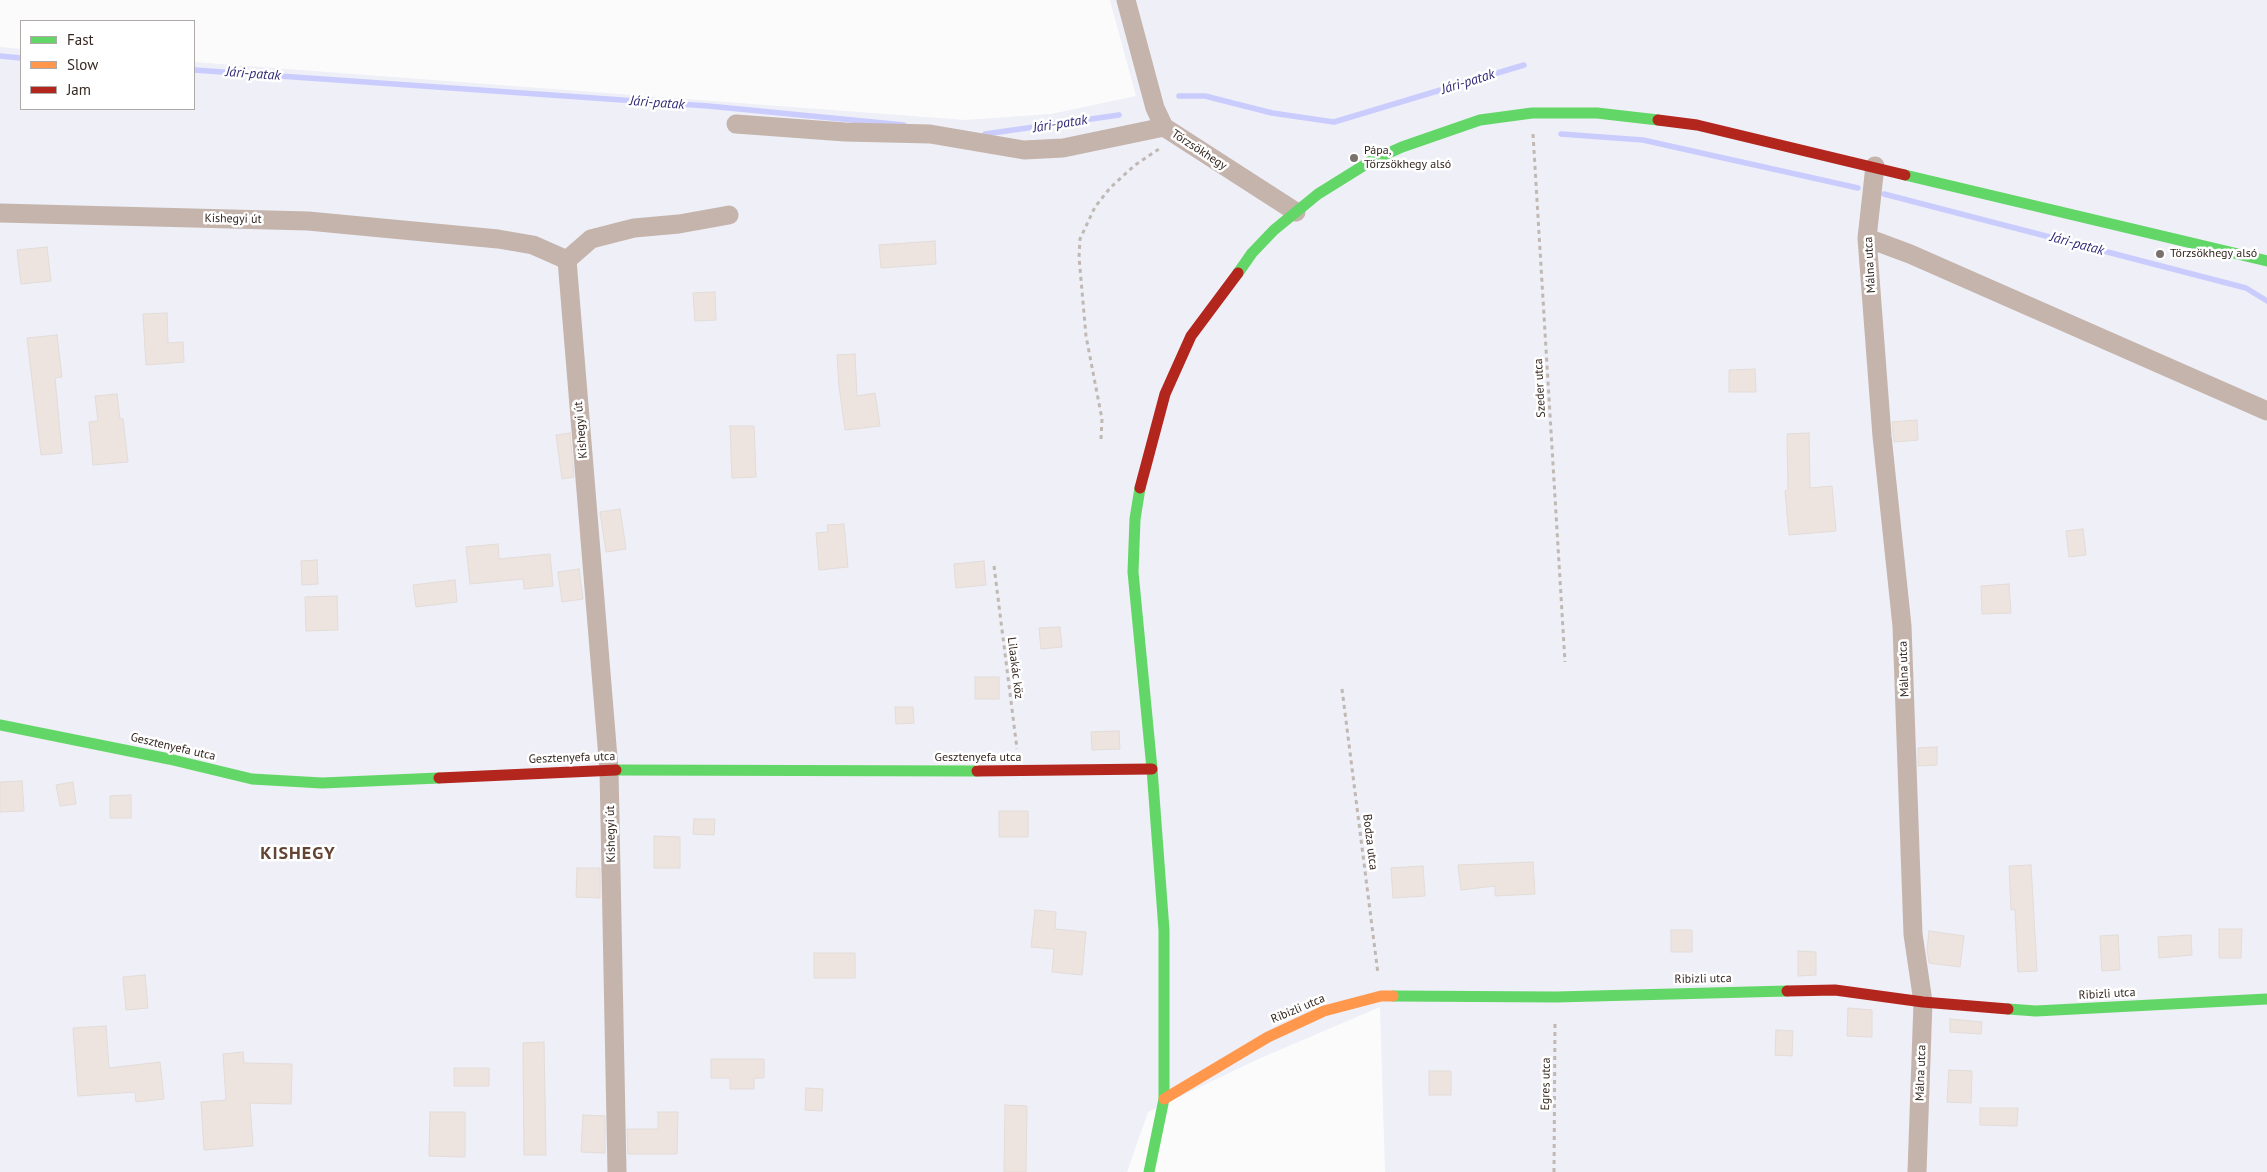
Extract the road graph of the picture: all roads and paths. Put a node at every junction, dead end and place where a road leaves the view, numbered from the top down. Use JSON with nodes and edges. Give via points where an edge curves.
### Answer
{"nodes":[{"id":1,"x":1126,"y":0,"type":"edge"},
{"id":2,"x":1532,"y":113,"type":"junction"},
{"id":3,"x":736,"y":124,"type":"dead end"},
{"id":4,"x":1171,"y":131,"type":"junction"},
{"id":5,"x":1875,"y":166,"type":"junction"},
{"id":6,"x":1296,"y":212,"type":"junction"},
{"id":7,"x":0,"y":213,"type":"edge"},
{"id":8,"x":728,"y":215,"type":"dead end"},
{"id":9,"x":1867,"y":238,"type":"junction"},
{"id":10,"x":567,"y":260,"type":"junction"},
{"id":11,"x":2267,"y":261,"type":"edge"},
{"id":12,"x":2267,"y":410,"type":"edge"},
{"id":13,"x":1101,"y":439,"type":"dead end"},
{"id":14,"x":994,"y":566,"type":"dead end"},
{"id":15,"x":1565,"y":662,"type":"dead end"},
{"id":16,"x":1342,"y":689,"type":"dead end"},
{"id":17,"x":0,"y":724,"type":"edge"},
{"id":18,"x":1152,"y":769,"type":"junction"},
{"id":19,"x":609,"y":770,"type":"junction"},
{"id":20,"x":1019,"y":772,"type":"junction"},
{"id":21,"x":1381,"y":996,"type":"junction"},
{"id":22,"x":1556,"y":996,"type":"junction"},
{"id":23,"x":2267,"y":999,"type":"edge"},
{"id":24,"x":1924,"y":1002,"type":"junction"},
{"id":25,"x":1164,"y":1099,"type":"junction"},
{"id":26,"x":617,"y":1172,"type":"edge"},
{"id":27,"x":1149,"y":1172,"type":"edge"},
{"id":28,"x":1554,"y":1172,"type":"edge"},
{"id":29,"x":1917,"y":1172,"type":"edge"}],
"edges":[{"from":1,"to":4,"type":"street","name":"Törzsökhegy","via":[[1155,108]]},
{"from":2,"to":5,"type":"street","via":[[1597,113],[1697,125]]},
{"from":2,"to":6,"type":"street","via":[[1480,120],[1402,147],[1341,178]]},
{"from":2,"to":15,"type":"path","name":"Szeder utca"},
{"from":3,"to":4,"type":"street","via":[[930,134],[1024,150],[1063,148]]},
{"from":4,"to":6,"type":"street","name":"Törzsökhegy"},
{"from":4,"to":13,"type":"path","via":[[1110,188],[1095,207],[1080,240],[1086,336],[1102,419]]},
{"from":5,"to":9,"type":"street","name":"Málna utca"},
{"from":5,"to":11,"type":"street"},
{"from":6,"to":18,"type":"street","via":[[1252,253],[1191,336],[1165,394],[1152,435],[1135,519],[1132,572]]},
{"from":7,"to":10,"type":"street","name":"Kishegyi út","via":[[308,221],[498,239],[533,245]]},
{"from":8,"to":10,"type":"street","via":[[634,228],[591,239]]},
{"from":9,"to":12,"type":"street"},
{"from":9,"to":24,"type":"street","name":"Málna utca","via":[[1882,436],[1902,626],[1913,934]]},
{"from":10,"to":19,"type":"street","name":"Kishegyi út"},
{"from":14,"to":20,"type":"path","name":"Lilaakác köz"},
{"from":16,"to":21,"type":"path","name":"Bodza utca"},
{"from":17,"to":19,"type":"street","name":"Gesztenyefa utca","via":[[252,779],[322,783]]},
{"from":18,"to":20,"type":"street","name":"Gesztenyefa utca"},
{"from":18,"to":25,"type":"street","via":[[1164,930]]},
{"from":19,"to":20,"type":"street","name":"Gesztenyefa utca"},
{"from":19,"to":26,"type":"street","name":"Kishegyi út"},
{"from":21,"to":22,"type":"street","name":"Ribizli utca"},
{"from":21,"to":25,"type":"street","name":"Ribizli utca","via":[[1324,1011],[1268,1037]]},
{"from":22,"to":24,"type":"street","name":"Ribizli utca","via":[[1835,990]]},
{"from":22,"to":28,"type":"path","name":"Egres utca"},
{"from":23,"to":24,"type":"street","name":"Ribizli utca","via":[[2036,1011]]},
{"from":24,"to":29,"type":"street","name":"Málna utca"},
{"from":25,"to":27,"type":"street"}]}
